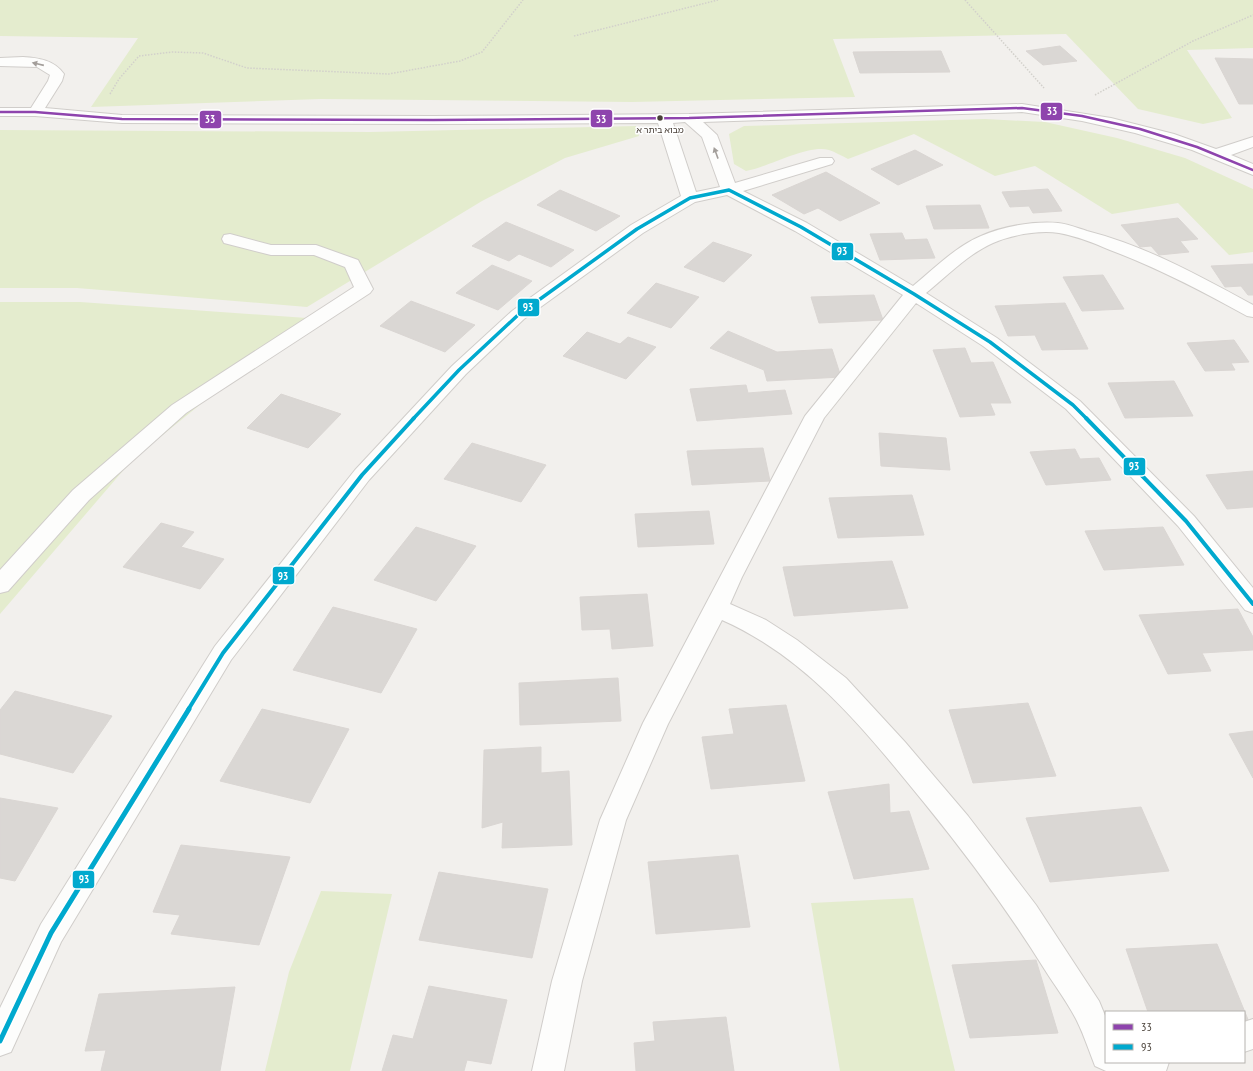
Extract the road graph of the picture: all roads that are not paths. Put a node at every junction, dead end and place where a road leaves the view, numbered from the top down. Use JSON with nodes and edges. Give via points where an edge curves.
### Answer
{"nodes":[{"id":1,"x":0,"y":62,"type":"edge"},
{"id":2,"x":0,"y":112,"type":"edge"},
{"id":3,"x":35,"y":112,"type":"junction"},
{"id":4,"x":664,"y":118,"type":"junction"},
{"id":5,"x":689,"y":118,"type":"junction"},
{"id":6,"x":1253,"y":142,"type":"edge"},
{"id":7,"x":1216,"y":154,"type":"junction"},
{"id":8,"x":826,"y":162,"type":"dead end"},
{"id":9,"x":1253,"y":170,"type":"edge"},
{"id":10,"x":729,"y":190,"type":"junction"},
{"id":11,"x":690,"y":198,"type":"junction"},
{"id":12,"x":230,"y":239,"type":"dead end"},
{"id":13,"x":914,"y":294,"type":"junction"},
{"id":14,"x":1253,"y":312,"type":"edge"},
{"id":15,"x":0,"y":585,"type":"edge"},
{"id":16,"x":1253,"y":604,"type":"edge"},
{"id":17,"x":717,"y":608,"type":"junction"},
{"id":18,"x":0,"y":1041,"type":"edge"},
{"id":19,"x":1105,"y":1052,"type":"edge"},
{"id":20,"x":1150,"y":1063,"type":"edge"},
{"id":21,"x":548,"y":1071,"type":"edge"},
{"id":22,"x":1122,"y":1071,"type":"edge"}],
"edges":[{"from":3,"to":1,"type":"street","one_way":true,"via":[[56,81],[57,74],[53,68],[30,62]]},
{"from":2,"to":3,"type":"street"},
{"from":3,"to":4,"type":"street","via":[[122,119]]},
{"from":4,"to":5,"type":"street"},
{"from":4,"to":11,"type":"street"},
{"from":5,"to":7,"type":"street","via":[[1022,108],[1064,112],[1117,123],[1170,137]]},
{"from":10,"to":5,"type":"street","one_way":true,"via":[[709,135]]},
{"from":6,"to":7,"type":"street"},
{"from":7,"to":9,"type":"street"},
{"from":8,"to":10,"type":"street"},
{"from":10,"to":11,"type":"street"},
{"from":10,"to":13,"type":"street","via":[[801,227]]},
{"from":11,"to":18,"type":"street","via":[[637,229],[518,315],[459,370],[362,475],[223,653],[51,933]]},
{"from":12,"to":15,"type":"street","via":[[271,250],[316,250],[352,264],[364,289],[179,409],[80,495]]},
{"from":13,"to":14,"type":"street","via":[[970,248],[988,239],[1015,230],[1058,228],[1096,238],[1132,252],[1185,275]]},
{"from":13,"to":16,"type":"street","via":[[990,342],[1072,405],[1186,521]]},
{"from":13,"to":17,"type":"street","via":[[815,416]]},
{"from":17,"to":19,"type":"street","via":[[758,626],[788,646],[837,685],[896,749],[958,824],[1026,914],[1088,1010]]},
{"from":17,"to":21,"type":"street","via":[[656,722],[613,820],[567,981]]},
{"from":20,"to":22,"type":"street"}]}
